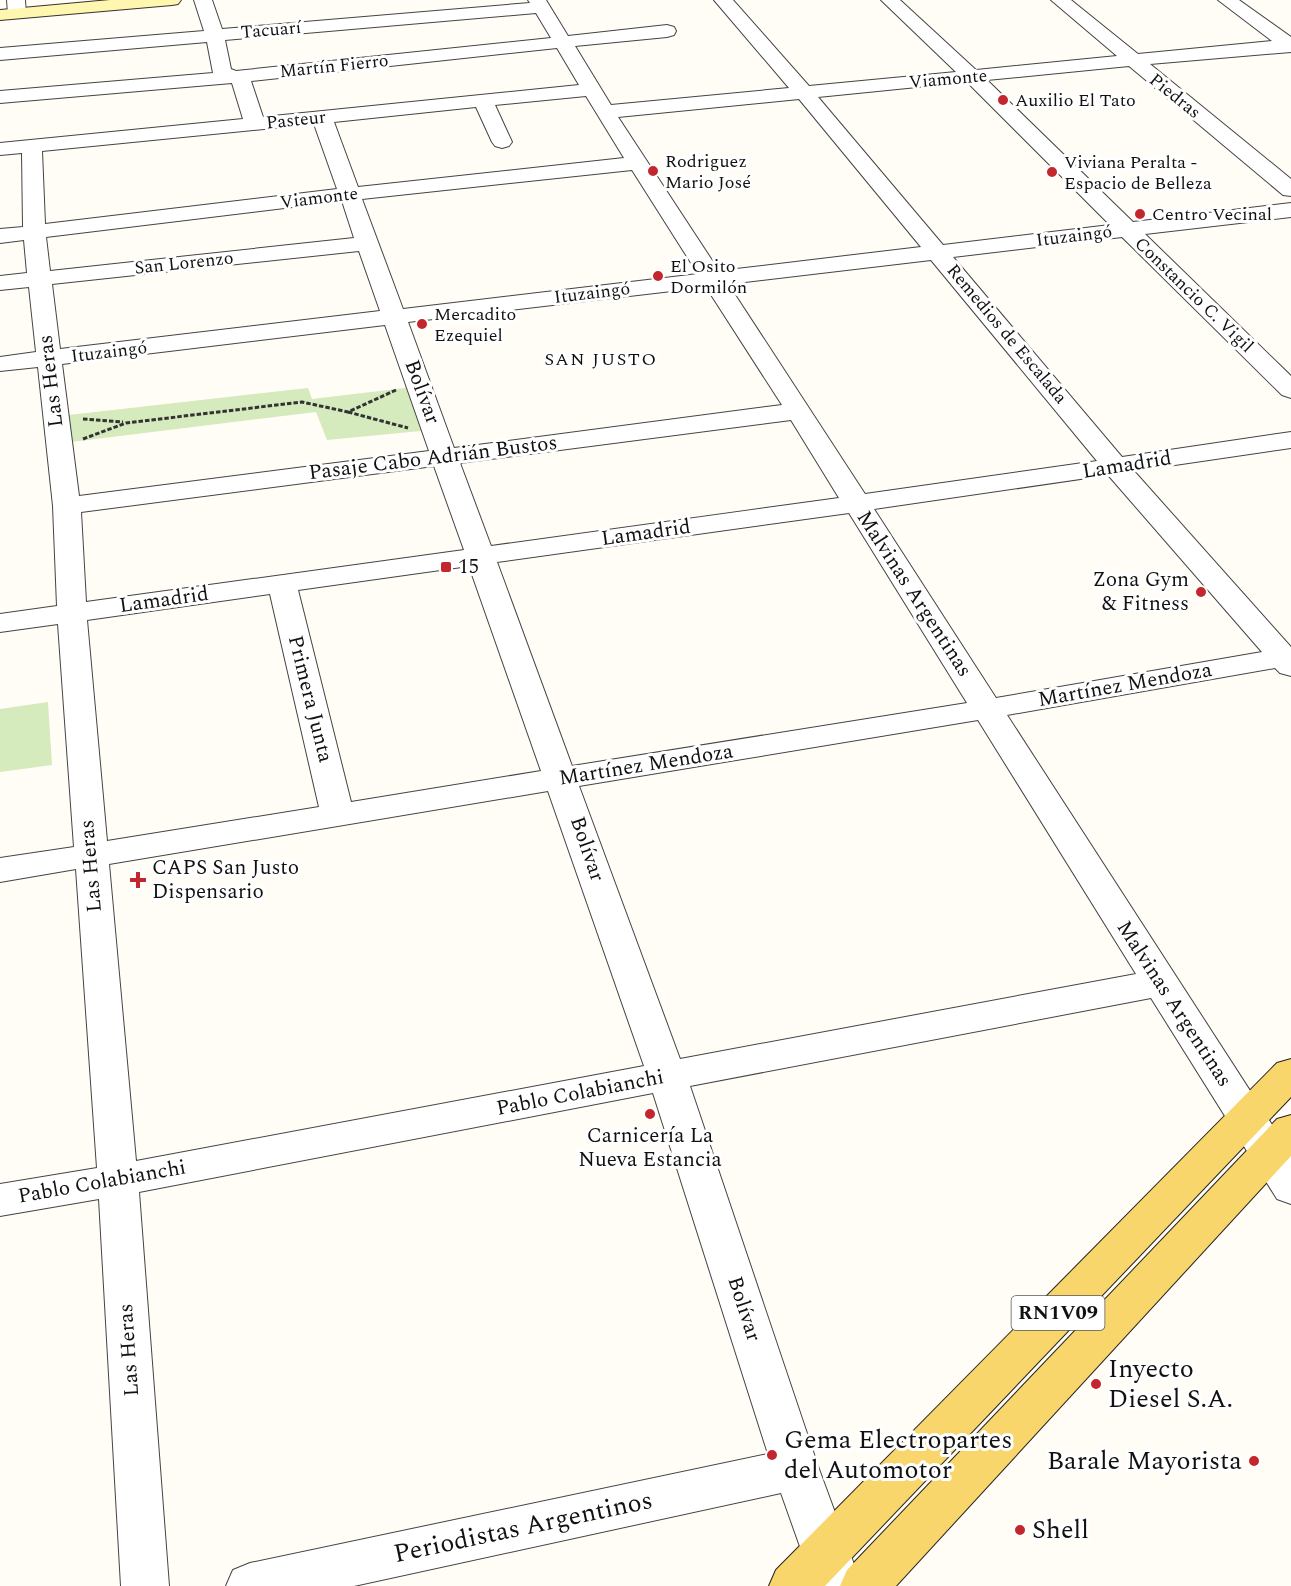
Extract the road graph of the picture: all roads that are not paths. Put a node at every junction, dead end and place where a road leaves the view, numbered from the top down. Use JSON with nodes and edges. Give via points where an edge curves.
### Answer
{"nodes":[{"id":1,"x":172,"y":0,"type":"edge"},
{"id":2,"x":203,"y":0,"type":"edge"},
{"id":3,"x":723,"y":0,"type":"edge"},
{"id":4,"x":890,"y":0,"type":"edge"},
{"id":5,"x":1060,"y":0,"type":"edge"},
{"id":6,"x":1227,"y":0,"type":"edge"},
{"id":7,"x":539,"y":3,"type":"edge"},
{"id":8,"x":11,"y":10,"type":"edge"},
{"id":9,"x":667,"y":32,"type":"dead end"},
{"id":10,"x":215,"y":35,"type":"junction"},
{"id":11,"x":562,"y":42,"type":"junction"},
{"id":12,"x":1290,"y":46,"type":"edge"},
{"id":13,"x":0,"y":54,"type":"edge"},
{"id":14,"x":1132,"y":61,"type":"junction"},
{"id":15,"x":972,"y":76,"type":"junction"},
{"id":16,"x":235,"y":77,"type":"junction"},
{"id":17,"x":804,"y":93,"type":"junction"},
{"id":18,"x":0,"y":97,"type":"edge"},
{"id":19,"x":483,"y":101,"type":"junction"},
{"id":20,"x":598,"y":101,"type":"junction"},
{"id":21,"x":322,"y":117,"type":"junction"},
{"id":22,"x":255,"y":124,"type":"junction"},
{"id":23,"x":502,"y":142,"type":"dead end"},
{"id":24,"x":16,"y":147,"type":"edge"},
{"id":25,"x":638,"y":163,"type":"junction"},
{"id":26,"x":1291,"y":190,"type":"edge"},
{"id":27,"x":350,"y":194,"type":"junction"},
{"id":28,"x":1291,"y":210,"type":"edge"},
{"id":29,"x":1128,"y":230,"type":"junction"},
{"id":30,"x":34,"y":233,"type":"junction"},
{"id":31,"x":0,"y":236,"type":"edge"},
{"id":32,"x":368,"y":243,"type":"junction"},
{"id":33,"x":938,"y":252,"type":"junction"},
{"id":34,"x":41,"y":279,"type":"junction"},
{"id":35,"x":713,"y":279,"type":"junction"},
{"id":36,"x":0,"y":283,"type":"edge"},
{"id":37,"x":394,"y":317,"type":"junction"},
{"id":38,"x":48,"y":359,"type":"junction"},
{"id":39,"x":0,"y":364,"type":"edge"},
{"id":40,"x":1291,"y":390,"type":"edge"},
{"id":41,"x":798,"y":411,"type":"junction"},
{"id":42,"x":1291,"y":440,"type":"edge"},
{"id":43,"x":445,"y":456,"type":"junction"},
{"id":44,"x":1116,"y":467,"type":"junction"},
{"id":45,"x":855,"y":504,"type":"junction"},
{"id":46,"x":67,"y":506,"type":"junction"},
{"id":47,"x":481,"y":555,"type":"junction"},
{"id":48,"x":282,"y":583,"type":"junction"},
{"id":49,"x":72,"y":613,"type":"junction"},
{"id":50,"x":0,"y":623,"type":"edge"},
{"id":51,"x":1288,"y":660,"type":"edge"},
{"id":52,"x":988,"y":709,"type":"junction"},
{"id":53,"x":562,"y":778,"type":"junction"},
{"id":54,"x":338,"y":815,"type":"junction"},
{"id":55,"x":90,"y":855,"type":"junction"},
{"id":56,"x":0,"y":870,"type":"edge"},
{"id":57,"x":1159,"y":983,"type":"junction"},
{"id":58,"x":1291,"y":1073,"type":"edge"},
{"id":59,"x":667,"y":1076,"type":"junction"},
{"id":60,"x":1247,"y":1118,"type":"junction"},
{"id":61,"x":1284,"y":1157,"type":"edge"},
{"id":62,"x":118,"y":1180,"type":"junction"},
{"id":63,"x":0,"y":1200,"type":"edge"},
{"id":64,"x":796,"y":1469,"type":"junction"},
{"id":65,"x":832,"y":1569,"type":"edge"},
{"id":66,"x":145,"y":1586,"type":"edge"},
{"id":67,"x":250,"y":1586,"type":"edge"},
{"id":68,"x":793,"y":1586,"type":"edge"},
{"id":69,"x":864,"y":1586,"type":"edge"}],
"edges":[{"from":1,"to":8,"type":"main road"},
{"from":2,"to":10,"type":"street"},
{"from":3,"to":17,"type":"street","name":"Remedios de Escalada"},
{"from":4,"to":15,"type":"street","name":"Constancio C. Vigil"},
{"from":5,"to":14,"type":"street","name":"Piedras"},
{"from":6,"to":12,"type":"street"},
{"from":7,"to":10,"type":"street","name":"Tacuarí"},
{"from":7,"to":11,"type":"street","name":"Malvinas Argentinas"},
{"from":9,"to":11,"type":"street","name":"Martín Fierro"},
{"from":10,"to":13,"type":"street","name":"Tacuarí"},
{"from":10,"to":16,"type":"street","via":[[222,72]]},
{"from":11,"to":16,"type":"street","name":"Martín Fierro"},
{"from":11,"to":20,"type":"street","name":"Malvinas Argentinas"},
{"from":12,"to":14,"type":"street","name":"Viamonte"},
{"from":14,"to":15,"type":"street","name":"Viamonte"},
{"from":14,"to":26,"type":"street","name":"Piedras"},
{"from":15,"to":17,"type":"street","name":"Viamonte"},
{"from":15,"to":29,"type":"street","name":"Constancio C. Vigil"},
{"from":16,"to":18,"type":"street","name":"Martín Fierro"},
{"from":16,"to":22,"type":"street","via":[[241,80]]},
{"from":17,"to":20,"type":"street","name":"Viamonte"},
{"from":17,"to":33,"type":"street","name":"Remedios de Escalada"},
{"from":19,"to":20,"type":"street","name":"Pasteur"},
{"from":19,"to":21,"type":"street","name":"Pasteur"},
{"from":19,"to":23,"type":"street"},
{"from":20,"to":25,"type":"street","name":"Malvinas Argentinas"},
{"from":21,"to":22,"type":"street","name":"Pasteur"},
{"from":21,"to":27,"type":"street","name":"Bolívar"},
{"from":22,"to":24,"type":"street","name":"Pasteur"},
{"from":24,"to":30,"type":"street","name":"Las Heras"},
{"from":25,"to":27,"type":"street","name":"Viamonte"},
{"from":25,"to":35,"type":"street","name":"Malvinas Argentinas"},
{"from":27,"to":30,"type":"street","name":"Viamonte"},
{"from":27,"to":32,"type":"street","name":"Bolívar"},
{"from":28,"to":29,"type":"street","name":"Ituzaingó"},
{"from":29,"to":33,"type":"street","name":"Ituzaingó"},
{"from":29,"to":40,"type":"street","name":"Constancio C. Vigil"},
{"from":30,"to":31,"type":"street","name":"Viamonte"},
{"from":30,"to":34,"type":"street","name":"Las Heras"},
{"from":32,"to":34,"type":"street","name":"San Lorenzo"},
{"from":32,"to":37,"type":"street","name":"Bolívar"},
{"from":33,"to":35,"type":"street","name":"Ituzaingó"},
{"from":33,"to":44,"type":"street","name":"Remedios de Escalada"},
{"from":34,"to":36,"type":"street","name":"San Lorenzo"},
{"from":34,"to":38,"type":"street","name":"Las Heras"},
{"from":35,"to":37,"type":"street","name":"Ituzaingó"},
{"from":35,"to":41,"type":"street","name":"Malvinas Argentinas"},
{"from":37,"to":38,"type":"street","name":"Ituzaingó"},
{"from":37,"to":43,"type":"street","name":"Bolívar"},
{"from":38,"to":39,"type":"street","name":"Ituzaingó"},
{"from":38,"to":46,"type":"street","name":"Las Heras"},
{"from":41,"to":43,"type":"street","name":"Pasaje Cabo Adrián Bustos"},
{"from":41,"to":45,"type":"street","name":"Malvinas Argentinas"},
{"from":42,"to":44,"type":"street","name":"Lamadrid"},
{"from":43,"to":46,"type":"street","name":"Pasaje Cabo Adrián Bustos"},
{"from":43,"to":47,"type":"street","name":"Bolívar"},
{"from":44,"to":45,"type":"street","name":"Lamadrid"},
{"from":44,"to":51,"type":"street","name":"Remedios de Escalada"},
{"from":45,"to":47,"type":"street","name":"Lamadrid"},
{"from":45,"to":52,"type":"street","name":"Malvinas Argentinas"},
{"from":46,"to":49,"type":"street","name":"Las Heras"},
{"from":47,"to":48,"type":"street","name":"Lamadrid"},
{"from":47,"to":53,"type":"street","name":"Bolívar"},
{"from":48,"to":49,"type":"street","name":"Lamadrid"},
{"from":48,"to":54,"type":"street","name":"Primera Junta"},
{"from":49,"to":50,"type":"street","name":"Lamadrid"},
{"from":49,"to":55,"type":"street","name":"Las Heras"},
{"from":51,"to":52,"type":"street","name":"Martínez Mendoza"},
{"from":52,"to":53,"type":"street","name":"Martínez Mendoza"},
{"from":52,"to":57,"type":"street","name":"Malvinas Argentinas"},
{"from":53,"to":54,"type":"street","name":"Martínez Mendoza"},
{"from":53,"to":59,"type":"street","name":"Bolívar"},
{"from":54,"to":55,"type":"street","name":"Martínez Mendoza"},
{"from":55,"to":56,"type":"street","name":"Martínez Mendoza"},
{"from":55,"to":62,"type":"street","name":"Las Heras"},
{"from":57,"to":59,"type":"street","name":"Pablo Colabianchi"},
{"from":57,"to":60,"type":"street","name":"Malvinas Argentinas"},
{"from":58,"to":60,"type":"main road","number":"RN1V09"},
{"from":59,"to":62,"type":"street","name":"Pablo Colabianchi"},
{"from":59,"to":64,"type":"street","name":"Bolívar"},
{"from":60,"to":61,"type":"street","name":"Malvinas Argentinas"},
{"from":60,"to":65,"type":"main road","number":"RN1V09"},
{"from":61,"to":69,"type":"main road","number":"RN1V09"},
{"from":62,"to":63,"type":"street","name":"Pablo Colabianchi"},
{"from":62,"to":66,"type":"street","name":"Las Heras"},
{"from":64,"to":65,"type":"street","name":"Bolívar"},
{"from":64,"to":67,"type":"street","name":"Periodistas Argentinos"},
{"from":65,"to":68,"type":"main road","number":"RN1V09"}]}
